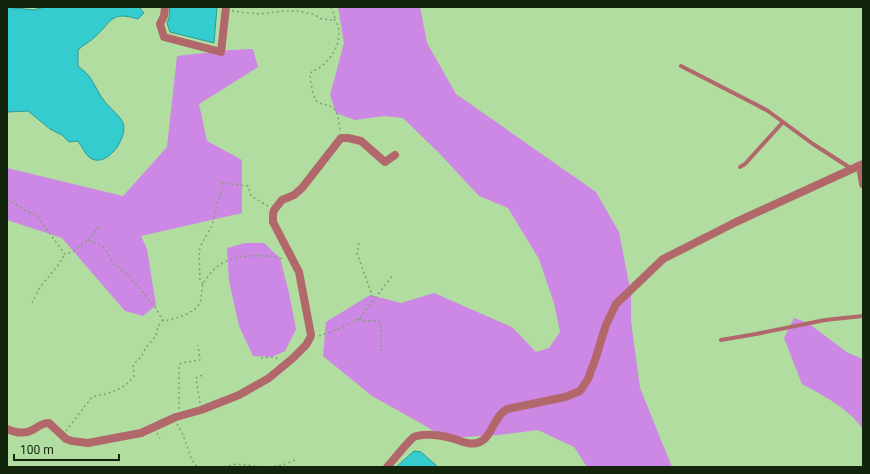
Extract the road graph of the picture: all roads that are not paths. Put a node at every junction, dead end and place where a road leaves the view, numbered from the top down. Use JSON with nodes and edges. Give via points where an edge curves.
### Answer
{"nodes":[{"id":1,"x":165,"y":7,"type":"edge"},
{"id":2,"x":226,"y":9,"type":"edge"},
{"id":3,"x":681,"y":66,"type":"dead end"},
{"id":4,"x":783,"y":122,"type":"junction"},
{"id":5,"x":395,"y":155,"type":"dead end"},
{"id":6,"x":858,"y":166,"type":"edge"},
{"id":7,"x":740,"y":167,"type":"dead end"},
{"id":8,"x":863,"y":184,"type":"edge"},
{"id":9,"x":863,"y":316,"type":"edge"},
{"id":10,"x":721,"y":340,"type":"dead end"},
{"id":11,"x":7,"y":429,"type":"edge"},
{"id":12,"x":388,"y":467,"type":"edge"}],
"edges":[{"from":1,"to":2,"type":"street","via":[[160,24],[164,37],[221,52]]},
{"from":3,"to":4,"type":"lane","via":[[753,102]]},
{"from":4,"to":6,"type":"lane","via":[[813,144]]},
{"from":4,"to":7,"type":"lane"},
{"from":5,"to":11,"type":"street","via":[[384,162],[361,141],[341,138],[302,188],[282,200],[274,210],[273,222],[298,272],[310,338],[299,352],[269,378],[239,396],[177,417],[141,433],[96,442],[72,441],[46,423],[29,431],[14,432]]},
{"from":6,"to":8,"type":"street"},
{"from":6,"to":12,"type":"street","via":[[726,227],[658,262],[616,304],[606,325],[588,379],[578,393],[507,409],[480,442],[468,443],[447,437],[423,435],[415,437]]},
{"from":9,"to":10,"type":"lane","via":[[825,320]]}]}
